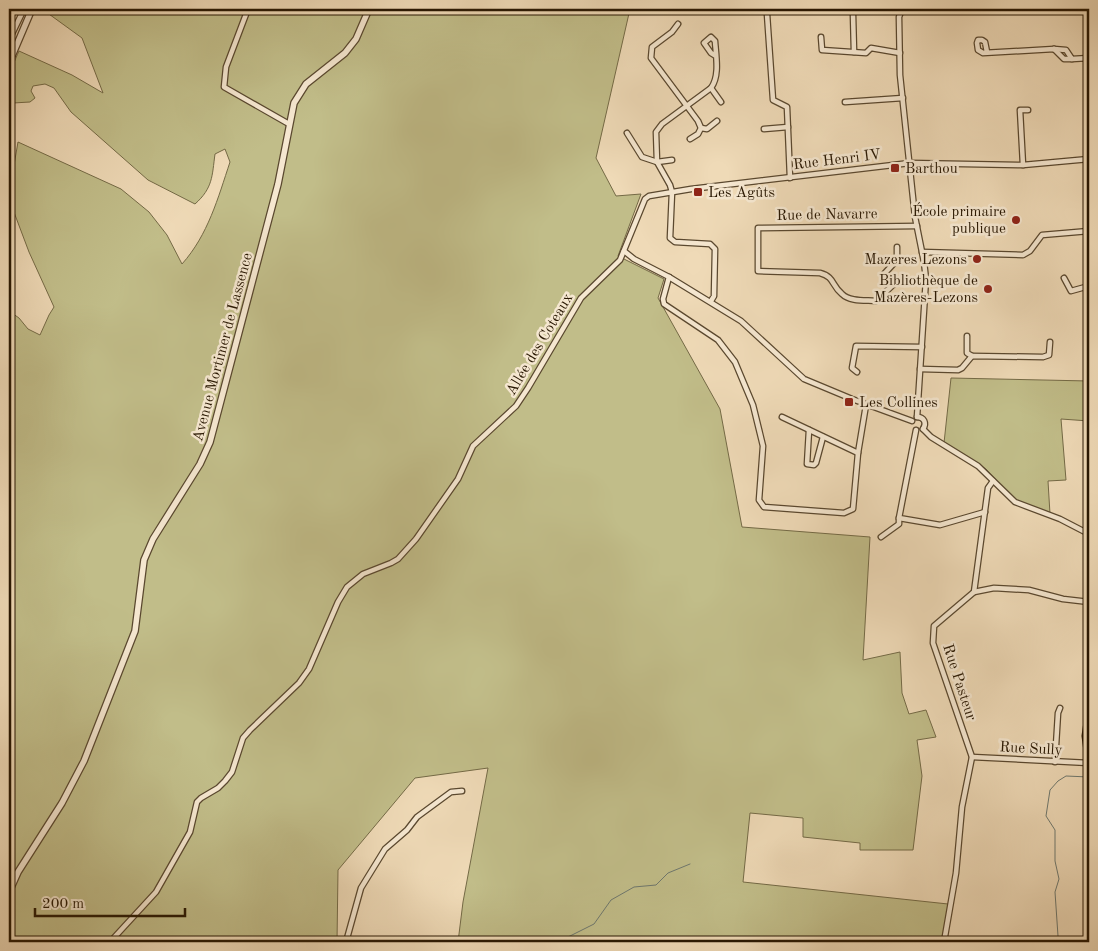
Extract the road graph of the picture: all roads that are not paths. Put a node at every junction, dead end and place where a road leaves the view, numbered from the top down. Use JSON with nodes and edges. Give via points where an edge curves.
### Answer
{"nodes":[{"id":1,"x":32,"y":9,"type":"edge"},
{"id":2,"x":248,"y":9,"type":"edge"},
{"id":3,"x":369,"y":9,"type":"edge"},
{"id":4,"x":902,"y":9,"type":"edge"},
{"id":5,"x":906,"y":9,"type":"edge"},
{"id":6,"x":1073,"y":9,"type":"edge"},
{"id":7,"x":23,"y":10,"type":"edge"},
{"id":8,"x":1089,"y":11,"type":"edge"},
{"id":9,"x":767,"y":14,"type":"dead end"},
{"id":10,"x":853,"y":14,"type":"dead end"},
{"id":11,"x":29,"y":16,"type":"junction"},
{"id":12,"x":899,"y":17,"type":"junction"},
{"id":13,"x":678,"y":24,"type":"dead end"},
{"id":14,"x":821,"y":37,"type":"dead end"},
{"id":15,"x":9,"y":40,"type":"edge"},
{"id":16,"x":1054,"y":49,"type":"junction"},
{"id":17,"x":854,"y":52,"type":"junction"},
{"id":18,"x":987,"y":52,"type":"dead end"},
{"id":19,"x":900,"y":53,"type":"junction"},
{"id":20,"x":716,"y":56,"type":"dead end"},
{"id":21,"x":1072,"y":58,"type":"junction"},
{"id":22,"x":1089,"y":58,"type":"edge"},
{"id":23,"x":9,"y":63,"type":"edge"},
{"id":24,"x":711,"y":88,"type":"junction"},
{"id":25,"x":903,"y":98,"type":"junction"},
{"id":26,"x":721,"y":102,"type":"dead end"},
{"id":27,"x":845,"y":102,"type":"dead end"},
{"id":28,"x":686,"y":107,"type":"junction"},
{"id":29,"x":1028,"y":110,"type":"dead end"},
{"id":30,"x":717,"y":121,"type":"dead end"},
{"id":31,"x":289,"y":124,"type":"junction"},
{"id":32,"x":788,"y":127,"type":"junction"},
{"id":33,"x":701,"y":128,"type":"junction"},
{"id":34,"x":764,"y":129,"type":"dead end"},
{"id":35,"x":627,"y":133,"type":"dead end"},
{"id":36,"x":690,"y":139,"type":"dead end"},
{"id":37,"x":1089,"y":159,"type":"edge"},
{"id":38,"x":672,"y":160,"type":"dead end"},
{"id":39,"x":657,"y":162,"type":"junction"},
{"id":40,"x":910,"y":163,"type":"junction"},
{"id":41,"x":1023,"y":165,"type":"junction"},
{"id":42,"x":790,"y":178,"type":"junction"},
{"id":43,"x":672,"y":192,"type":"junction"},
{"id":44,"x":916,"y":226,"type":"junction"},
{"id":45,"x":1089,"y":231,"type":"edge"},
{"id":46,"x":897,"y":247,"type":"dead end"},
{"id":47,"x":624,"y":251,"type":"junction"},
{"id":48,"x":922,"y":252,"type":"junction"},
{"id":49,"x":670,"y":277,"type":"junction"},
{"id":50,"x":1064,"y":278,"type":"dead end"},
{"id":51,"x":1089,"y":286,"type":"edge"},
{"id":52,"x":711,"y":301,"type":"junction"},
{"id":53,"x":967,"y":336,"type":"dead end"},
{"id":54,"x":1050,"y":342,"type":"dead end"},
{"id":55,"x":922,"y":347,"type":"junction"},
{"id":56,"x":972,"y":356,"type":"junction"},
{"id":57,"x":920,"y":369,"type":"junction"},
{"id":58,"x":857,"y":372,"type":"dead end"},
{"id":59,"x":866,"y":405,"type":"junction"},
{"id":60,"x":782,"y":417,"type":"dead end"},
{"id":61,"x":918,"y":417,"type":"junction"},
{"id":62,"x":912,"y":421,"type":"junction"},
{"id":63,"x":923,"y":429,"type":"junction"},
{"id":64,"x":809,"y":430,"type":"junction"},
{"id":65,"x":916,"y":430,"type":"junction"},
{"id":66,"x":823,"y":437,"type":"junction"},
{"id":67,"x":858,"y":453,"type":"junction"},
{"id":68,"x":993,"y":481,"type":"junction"},
{"id":69,"x":985,"y":512,"type":"junction"},
{"id":70,"x":899,"y":518,"type":"junction"},
{"id":71,"x":1089,"y":534,"type":"edge"},
{"id":72,"x":881,"y":537,"type":"dead end"},
{"id":73,"x":974,"y":592,"type":"junction"},
{"id":74,"x":1089,"y":602,"type":"edge"},
{"id":75,"x":1060,"y":708,"type":"dead end"},
{"id":76,"x":1089,"y":715,"type":"edge"},
{"id":77,"x":972,"y":758,"type":"junction"},
{"id":78,"x":1089,"y":761,"type":"edge"},
{"id":79,"x":1055,"y":762,"type":"junction"},
{"id":80,"x":462,"y":791,"type":"dead end"},
{"id":81,"x":9,"y":892,"type":"edge"},
{"id":82,"x":110,"y":942,"type":"edge"},
{"id":83,"x":346,"y":942,"type":"edge"},
{"id":84,"x":944,"y":942,"type":"edge"}],
"edges":[{"from":1,"to":11,"type":"street"},
{"from":2,"to":31,"type":"street","via":[[226,66],[224,87]]},
{"from":3,"to":31,"type":"street","name":"Avenue Mortimer de Lassence","via":[[356,39],[345,53],[306,84],[294,103]]},
{"from":4,"to":12,"type":"street"},
{"from":5,"to":12,"type":"street"},
{"from":6,"to":8,"type":"main road"},
{"from":7,"to":11,"type":"street"},
{"from":7,"to":15,"type":"street"},
{"from":9,"to":32,"type":"street","via":[[773,100],[787,107]]},
{"from":10,"to":17,"type":"street"},
{"from":11,"to":23,"type":"street"},
{"from":12,"to":19,"type":"street"},
{"from":13,"to":28,"type":"street","via":[[652,47],[651,58]]},
{"from":14,"to":17,"type":"street","via":[[822,50]]},
{"from":16,"to":18,"type":"street"},
{"from":16,"to":21,"type":"street","via":[[1066,50]]},
{"from":16,"to":21,"type":"street","via":[[1064,59]]},
{"from":17,"to":19,"type":"street","via":[[866,53],[871,48]]},
{"from":19,"to":25,"type":"street"},
{"from":20,"to":24,"type":"street","via":[[716,82]]},
{"from":21,"to":22,"type":"street"},
{"from":24,"to":26,"type":"street"},
{"from":24,"to":28,"type":"street"},
{"from":25,"to":27,"type":"street"},
{"from":25,"to":40,"type":"street"},
{"from":28,"to":33,"type":"street"},
{"from":28,"to":39,"type":"street","via":[[656,132]]},
{"from":29,"to":41,"type":"street","via":[[1020,110]]},
{"from":30,"to":33,"type":"street","via":[[707,129]]},
{"from":31,"to":81,"type":"street","name":"Avenue Mortimer de Lassence","via":[[278,184],[206,453],[152,539],[144,560],[135,631],[84,761]]},
{"from":32,"to":34,"type":"street"},
{"from":32,"to":42,"type":"street"},
{"from":33,"to":36,"type":"street"},
{"from":35,"to":39,"type":"street","via":[[642,157]]},
{"from":37,"to":41,"type":"street","name":"Rue Henri IV"},
{"from":38,"to":39,"type":"street"},
{"from":39,"to":43,"type":"street"},
{"from":40,"to":41,"type":"street","name":"Rue Henri IV"},
{"from":40,"to":42,"type":"street","name":"Rue Henri IV"},
{"from":40,"to":44,"type":"street"},
{"from":42,"to":43,"type":"street","name":"Rue Henri IV"},
{"from":43,"to":47,"type":"street","name":"Rue Henri IV","via":[[645,199]]},
{"from":43,"to":52,"type":"street","via":[[671,241],[710,244],[715,248],[714,296]]},
{"from":44,"to":46,"type":"street","name":"Rue de Navarre","via":[[758,228],[758,271],[820,272],[829,275],[843,296],[876,301],[896,283],[884,274],[897,260]]},
{"from":44,"to":48,"type":"street"},
{"from":45,"to":48,"type":"street","via":[[1042,235],[1030,251],[1023,254]]},
{"from":47,"to":49,"type":"street"},
{"from":47,"to":82,"type":"street","name":"Allée des Coteaux","via":[[620,260],[580,298],[516,406],[473,446],[458,479],[416,539],[398,559],[363,574],[347,588],[299,683],[243,738],[232,772],[218,788],[197,802],[190,832],[156,892]]},
{"from":48,"to":55,"type":"street","via":[[926,279]]},
{"from":49,"to":52,"type":"street"},
{"from":49,"to":67,"type":"street","via":[[664,304],[718,340],[735,362],[750,396],[763,446],[759,500],[764,507],[844,513],[853,509]]},
{"from":50,"to":51,"type":"street","via":[[1071,291]]},
{"from":52,"to":59,"type":"street","via":[[741,321],[804,379]]},
{"from":53,"to":56,"type":"street","via":[[967,353]]},
{"from":54,"to":56,"type":"street","via":[[1049,355],[1043,357]]},
{"from":55,"to":57,"type":"street"},
{"from":55,"to":58,"type":"street","via":[[856,346],[852,368]]},
{"from":56,"to":57,"type":"street","via":[[958,370]]},
{"from":57,"to":61,"type":"street"},
{"from":59,"to":62,"type":"street"},
{"from":59,"to":67,"type":"street"},
{"from":60,"to":64,"type":"street"},
{"from":61,"to":62,"type":"street"},
{"from":61,"to":63,"type":"street","via":[[924,421]]},
{"from":62,"to":65,"type":"street"},
{"from":63,"to":65,"type":"street"},
{"from":63,"to":68,"type":"street","via":[[978,466]]},
{"from":64,"to":66,"type":"street"},
{"from":64,"to":66,"type":"street","via":[[807,464],[816,463]]},
{"from":65,"to":70,"type":"street"},
{"from":66,"to":67,"type":"street"},
{"from":68,"to":69,"type":"street","via":[[988,488]]},
{"from":68,"to":71,"type":"street","via":[[1015,502]]},
{"from":69,"to":70,"type":"street","via":[[940,525]]},
{"from":69,"to":73,"type":"street"},
{"from":70,"to":72,"type":"street","via":[[898,524]]},
{"from":73,"to":74,"type":"street","via":[[994,588],[1029,590]]},
{"from":73,"to":77,"type":"street","name":"Rue Pasteur","via":[[934,626],[933,643]]},
{"from":75,"to":79,"type":"street"},
{"from":76,"to":78,"type":"main road","via":[[1086,736]]},
{"from":77,"to":79,"type":"street","name":"Rue Sully"},
{"from":77,"to":84,"type":"street","via":[[962,807],[956,873]]},
{"from":78,"to":79,"type":"street","name":"Rue Sully"},
{"from":80,"to":83,"type":"street","via":[[451,792],[417,817],[385,849],[360,888]]}]}
